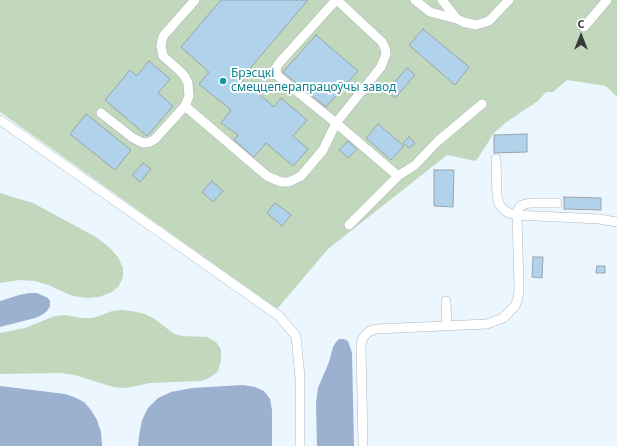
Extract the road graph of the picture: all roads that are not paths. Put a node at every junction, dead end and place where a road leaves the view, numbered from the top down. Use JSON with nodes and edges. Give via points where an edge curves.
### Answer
{"nodes":[{"id":1,"x":195,"y":0,"type":"edge"},
{"id":2,"x":336,"y":0,"type":"edge"},
{"id":3,"x":415,"y":0,"type":"edge"},
{"id":4,"x":442,"y":0,"type":"edge"},
{"id":5,"x":509,"y":0,"type":"edge"},
{"id":6,"x":607,"y":0,"type":"edge"},
{"id":7,"x":457,"y":19,"type":"junction"},
{"id":8,"x":584,"y":27,"type":"dead end"},
{"id":9,"x":482,"y":104,"type":"dead end"},
{"id":10,"x":185,"y":106,"type":"junction"},
{"id":11,"x":101,"y":113,"type":"dead end"},
{"id":12,"x":0,"y":120,"type":"edge"},
{"id":13,"x":336,"y":123,"type":"junction"},
{"id":14,"x":496,"y":159,"type":"dead end"},
{"id":15,"x":398,"y":176,"type":"junction"},
{"id":16,"x":557,"y":203,"type":"dead end"},
{"id":17,"x":517,"y":215,"type":"junction"},
{"id":18,"x":617,"y":222,"type":"edge"},
{"id":19,"x":349,"y":225,"type":"dead end"},
{"id":20,"x":446,"y":301,"type":"dead end"},
{"id":21,"x":447,"y":326,"type":"junction"},
{"id":22,"x":300,"y":446,"type":"edge"},
{"id":23,"x":363,"y":446,"type":"edge"}],
"edges":[{"from":1,"to":10,"type":"lane","via":[[164,35],[161,46],[163,56],[181,72],[188,83],[189,96]]},
{"from":2,"to":13,"type":"lane","via":[[382,42],[386,54],[381,67]]},
{"from":2,"to":13,"type":"lane","via":[[281,60],[276,72]]},
{"from":3,"to":7,"type":"lane","via":[[430,12]]},
{"from":4,"to":7,"type":"lane"},
{"from":5,"to":7,"type":"lane","via":[[494,17],[483,24],[469,24]]},
{"from":6,"to":8,"type":"lane"},
{"from":9,"to":15,"type":"lane","via":[[438,141],[415,165]]},
{"from":10,"to":11,"type":"lane","via":[[155,139],[143,143]]},
{"from":10,"to":13,"type":"lane","via":[[267,176],[281,182],[295,180],[306,171],[323,150]]},
{"from":12,"to":22,"type":"lane","via":[[279,316],[296,336],[300,376]]},
{"from":13,"to":15,"type":"lane"},
{"from":14,"to":17,"type":"lane","via":[[499,204],[509,213]]},
{"from":15,"to":19,"type":"lane"},
{"from":16,"to":17,"type":"lane","via":[[526,203],[519,208]]},
{"from":17,"to":18,"type":"lane"},
{"from":17,"to":21,"type":"lane","via":[[519,289],[515,306],[504,318],[496,322]]},
{"from":20,"to":21,"type":"lane"},
{"from":21,"to":23,"type":"lane","via":[[376,329],[365,335],[361,346]]}]}
